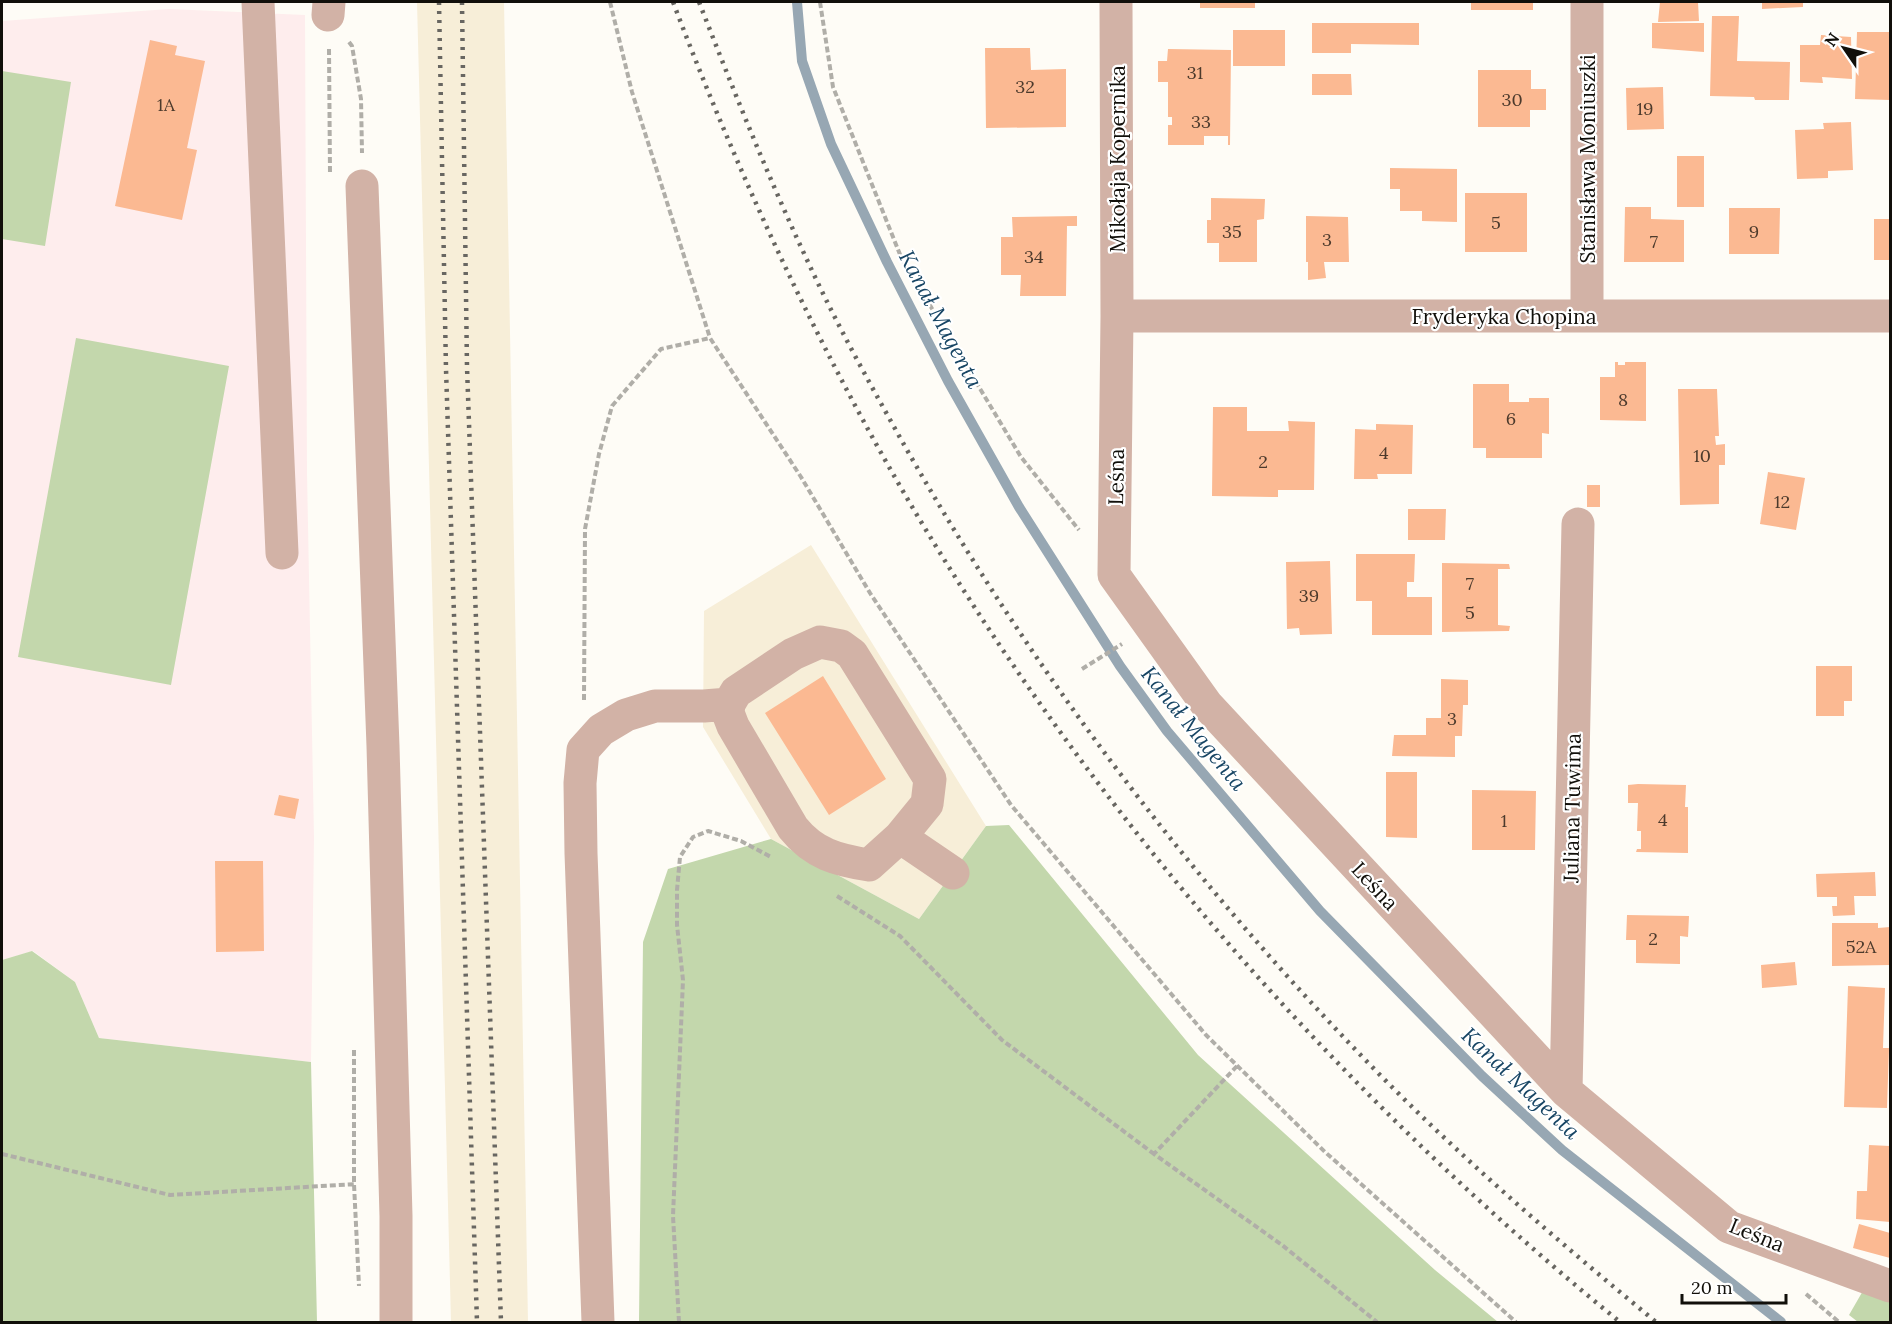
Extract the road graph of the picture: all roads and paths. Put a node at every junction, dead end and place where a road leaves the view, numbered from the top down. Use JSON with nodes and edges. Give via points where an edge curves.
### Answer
{"nodes":[{"id":1,"x":258,"y":2,"type":"edge"},
{"id":2,"x":610,"y":2,"type":"edge"},
{"id":3,"x":820,"y":2,"type":"edge"},
{"id":4,"x":1116,"y":2,"type":"edge"},
{"id":5,"x":1587,"y":2,"type":"edge"},
{"id":6,"x":328,"y":8,"type":"edge"},
{"id":7,"x":362,"y":186,"type":"joint"},
{"id":8,"x":1117,"y":316,"type":"junction"},
{"id":9,"x":1587,"y":316,"type":"junction"},
{"id":10,"x":1890,"y":316,"type":"edge"},
{"id":11,"x":710,"y":338,"type":"dead end"},
{"id":12,"x":1578,"y":524,"type":"dead end"},
{"id":13,"x":282,"y":553,"type":"dead end"},
{"id":14,"x":1114,"y":575,"type":"junction"},
{"id":15,"x":1125,"y":642,"type":"dead end"},
{"id":16,"x":1082,"y":669,"type":"dead end"},
{"id":17,"x":729,"y":704,"type":"junction"},
{"id":18,"x":900,"y":837,"type":"junction"},
{"id":19,"x":780,"y":862,"type":"dead end"},
{"id":20,"x":953,"y":873,"type":"dead end"},
{"id":21,"x":836,"y":896,"type":"dead end"},
{"id":22,"x":1237,"y":1066,"type":"dead end"},
{"id":23,"x":1566,"y":1092,"type":"junction"},
{"id":24,"x":2,"y":1154,"type":"edge"},
{"id":25,"x":1154,"y":1154,"type":"junction"},
{"id":26,"x":354,"y":1184,"type":"dead end"},
{"id":27,"x":1890,"y":1286,"type":"edge"},
{"id":28,"x":396,"y":1323,"type":"edge"},
{"id":29,"x":598,"y":1323,"type":"edge"},
{"id":30,"x":679,"y":1323,"type":"edge"},
{"id":31,"x":1377,"y":1323,"type":"edge"}],
"edges":[{"from":1,"to":13,"type":"street"},
{"from":2,"to":11,"type":"path","via":[[632,92]]},
{"from":3,"to":14,"type":"path","via":[[833,87],[902,257],[1021,457]]},
{"from":4,"to":8,"type":"street","name":"Mikołaja Kopernika"},
{"from":5,"to":9,"type":"street","name":"Stanisława Moniuszki"},
{"from":6,"to":7,"type":"path","via":[[352,46],[361,99]]},
{"from":7,"to":28,"type":"street","via":[[383,746]]},
{"from":8,"to":9,"type":"street","name":"Fryderyka Chopina"},
{"from":8,"to":14,"type":"street","name":"Leśna"},
{"from":9,"to":10,"type":"street","name":"Fryderyka Chopina"},
{"from":12,"to":23,"type":"street","name":"Juliana Tuwima"},
{"from":14,"to":23,"type":"street","name":"Leśna","via":[[1207,705]]},
{"from":15,"to":16,"type":"path"},
{"from":17,"to":18,"type":"street","via":[[733,726],[805,842],[840,861],[869,865]]},
{"from":17,"to":18,"type":"street","via":[[736,692],[793,654],[820,642],[841,646],[852,654],[930,779],[927,804]]},
{"from":17,"to":29,"type":"street","via":[[655,706],[626,715],[600,730],[583,750],[581,853]]},
{"from":18,"to":20,"type":"street"},
{"from":19,"to":30,"type":"path","via":[[741,841],[708,831],[693,837],[680,856],[677,925],[683,981],[673,1216]]},
{"from":21,"to":25,"type":"path","via":[[900,936],[1002,1040]]},
{"from":22,"to":25,"type":"path"},
{"from":23,"to":27,"type":"street","name":"Leśna","via":[[1729,1227]]},
{"from":24,"to":26,"type":"path","via":[[170,1195]]},
{"from":25,"to":31,"type":"path","via":[[1282,1245]]}]}
